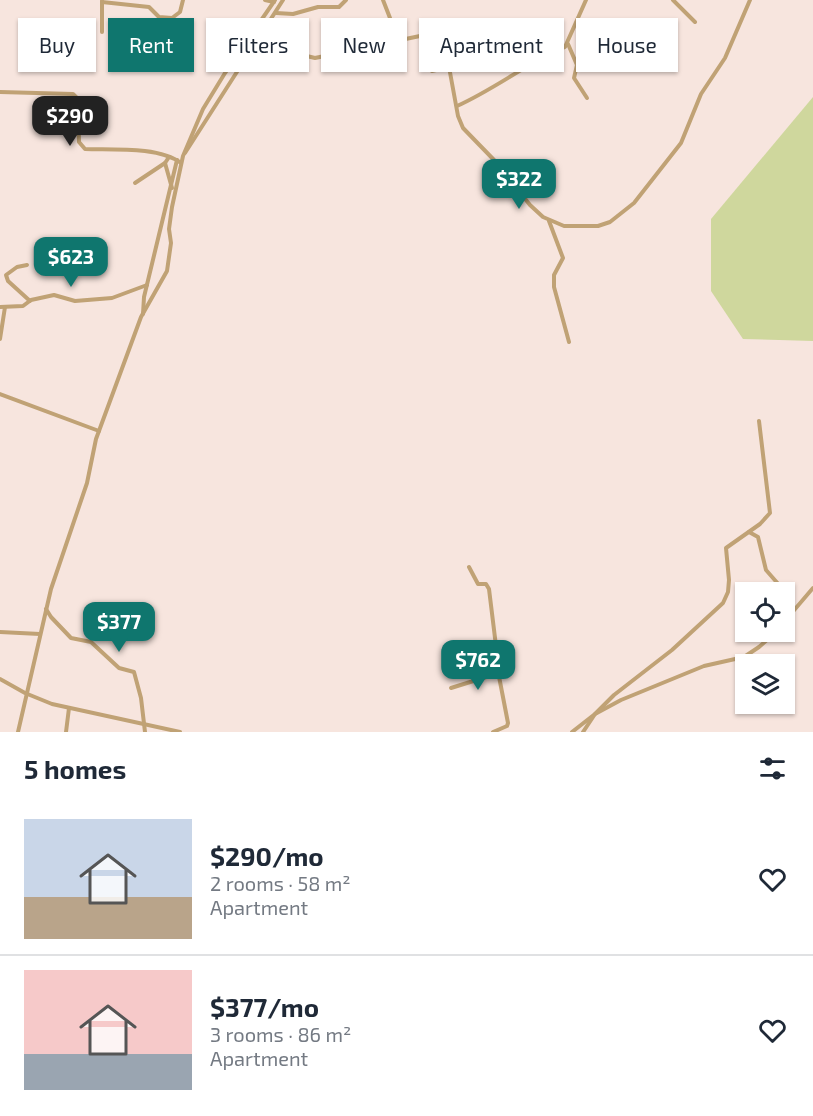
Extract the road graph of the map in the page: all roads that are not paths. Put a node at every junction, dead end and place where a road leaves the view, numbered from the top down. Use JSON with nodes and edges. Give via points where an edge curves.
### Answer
{"nodes":[{"id":1,"x":183,"y":0,"type":"edge"},
{"id":2,"x":264,"y":0,"type":"edge"},
{"id":3,"x":283,"y":0,"type":"edge"},
{"id":4,"x":346,"y":0,"type":"edge"},
{"id":5,"x":383,"y":0,"type":"edge"},
{"id":6,"x":586,"y":0,"type":"edge"},
{"id":7,"x":673,"y":0,"type":"edge"},
{"id":8,"x":750,"y":0,"type":"edge"},
{"id":9,"x":102,"y":1,"type":"edge"},
{"id":10,"x":274,"y":1,"type":"edge"},
{"id":11,"x":276,"y":13,"type":"junction"},
{"id":12,"x":273,"y":18,"type":"edge"},
{"id":13,"x":390,"y":18,"type":"edge"},
{"id":14,"x":695,"y":22,"type":"dead end"},
{"id":15,"x":102,"y":32,"type":"dead end"},
{"id":16,"x":568,"y":44,"type":"junction"},
{"id":17,"x":237,"y":72,"type":"edge"},
{"id":18,"x":450,"y":72,"type":"edge"},
{"id":19,"x":0,"y":92,"type":"edge"},
{"id":20,"x":587,"y":98,"type":"dead end"},
{"id":21,"x":457,"y":106,"type":"junction"},
{"id":22,"x":183,"y":156,"type":"junction"},
{"id":23,"x":169,"y":157,"type":"junction"},
{"id":24,"x":179,"y":161,"type":"junction"},
{"id":25,"x":165,"y":163,"type":"junction"},
{"id":26,"x":135,"y":183,"type":"dead end"},
{"id":27,"x":173,"y":190,"type":"junction"},
{"id":28,"x":548,"y":220,"type":"junction"},
{"id":29,"x":27,"y":265,"type":"dead end"},
{"id":30,"x":147,"y":285,"type":"junction"},
{"id":31,"x":30,"y":301,"type":"junction"},
{"id":32,"x":3,"y":307,"type":"edge"},
{"id":33,"x":143,"y":314,"type":"junction"},
{"id":34,"x":0,"y":339,"type":"edge"},
{"id":35,"x":569,"y":342,"type":"dead end"},
{"id":36,"x":0,"y":394,"type":"edge"},
{"id":37,"x":759,"y":422,"type":"dead end"},
{"id":38,"x":99,"y":431,"type":"junction"},
{"id":39,"x":748,"y":532,"type":"junction"},
{"id":40,"x":470,"y":567,"type":"dead end"},
{"id":41,"x":776,"y":582,"type":"edge"},
{"id":42,"x":813,"y":588,"type":"edge"},
{"id":43,"x":46,"y":609,"type":"junction"},
{"id":44,"x":795,"y":609,"type":"edge"},
{"id":45,"x":0,"y":632,"type":"edge"},
{"id":46,"x":40,"y":634,"type":"junction"},
{"id":47,"x":765,"y":642,"type":"edge"},
{"id":48,"x":499,"y":674,"type":"junction"},
{"id":49,"x":0,"y":679,"type":"edge"},
{"id":50,"x":451,"y":688,"type":"dead end"},
{"id":51,"x":26,"y":693,"type":"junction"},
{"id":52,"x":69,"y":708,"type":"junction"},
{"id":53,"x":595,"y":714,"type":"junction"},
{"id":54,"x":145,"y":723,"type":"junction"},
{"id":55,"x":18,"y":732,"type":"edge"},
{"id":56,"x":66,"y":732,"type":"edge"},
{"id":57,"x":145,"y":732,"type":"edge"},
{"id":58,"x":180,"y":732,"type":"edge"},
{"id":59,"x":493,"y":732,"type":"edge"},
{"id":60,"x":572,"y":732,"type":"edge"},
{"id":61,"x":583,"y":732,"type":"edge"}],
"edges":[{"from":1,"to":9,"type":"street","via":[[180,12],[172,18],[159,16],[149,7]]},
{"from":2,"to":10,"type":"street"},
{"from":3,"to":11,"type":"street"},
{"from":4,"to":11,"type":"street","via":[[339,7]]},
{"from":5,"to":13,"type":"street"},
{"from":6,"to":16,"type":"street"},
{"from":7,"to":14,"type":"street"},
{"from":8,"to":28,"type":"street","via":[[725,58],[701,94],[681,143],[634,203],[598,226],[564,226]]},
{"from":9,"to":15,"type":"street"},
{"from":10,"to":22,"type":"street","via":[[203,110]]},
{"from":11,"to":12,"type":"street"},
{"from":16,"to":20,"type":"street","via":[[577,65],[574,78]]},
{"from":16,"to":21,"type":"street"},
{"from":17,"to":22,"type":"street"},
{"from":18,"to":21,"type":"street"},
{"from":19,"to":23,"type":"street","via":[[73,94],[78,99],[80,142],[85,149],[121,149]]},
{"from":21,"to":28,"type":"street","via":[[463,128],[530,205]]},
{"from":22,"to":24,"type":"street"},
{"from":23,"to":24,"type":"street"},
{"from":23,"to":25,"type":"street"},
{"from":24,"to":27,"type":"street"},
{"from":25,"to":26,"type":"street"},
{"from":25,"to":27,"type":"street"},
{"from":27,"to":30,"type":"street"},
{"from":27,"to":33,"type":"street","via":[[167,271]]},
{"from":28,"to":35,"type":"street","via":[[563,258],[554,275],[554,287]]},
{"from":29,"to":31,"type":"street","via":[[14,268],[6,278]]},
{"from":30,"to":31,"type":"street","via":[[112,298],[75,302],[54,295]]},
{"from":30,"to":33,"type":"street"},
{"from":31,"to":32,"type":"street","via":[[23,306]]},
{"from":32,"to":34,"type":"street"},
{"from":33,"to":38,"type":"street"},
{"from":36,"to":38,"type":"street"},
{"from":37,"to":39,"type":"street","via":[[770,509],[768,516]]},
{"from":38,"to":43,"type":"street","via":[[87,483]]},
{"from":39,"to":41,"type":"street","via":[[758,537],[766,570]]},
{"from":39,"to":53,"type":"street","via":[[726,548],[729,580],[723,603]]},
{"from":40,"to":48,"type":"street","via":[[478,584],[488,586]]},
{"from":42,"to":44,"type":"street"},
{"from":43,"to":46,"type":"street"},
{"from":43,"to":54,"type":"street","via":[[70,638],[91,642],[119,668],[134,672]]},
{"from":45,"to":46,"type":"street"},
{"from":46,"to":51,"type":"street"},
{"from":47,"to":53,"type":"street","via":[[744,657],[664,681]]},
{"from":48,"to":50,"type":"street"},
{"from":48,"to":59,"type":"street","via":[[508,724]]},
{"from":49,"to":51,"type":"street"},
{"from":51,"to":52,"type":"street"},
{"from":51,"to":55,"type":"street"},
{"from":52,"to":54,"type":"street"},
{"from":52,"to":56,"type":"street"},
{"from":53,"to":60,"type":"street"},
{"from":53,"to":61,"type":"street"},
{"from":54,"to":57,"type":"street"},
{"from":54,"to":58,"type":"street"}]}
